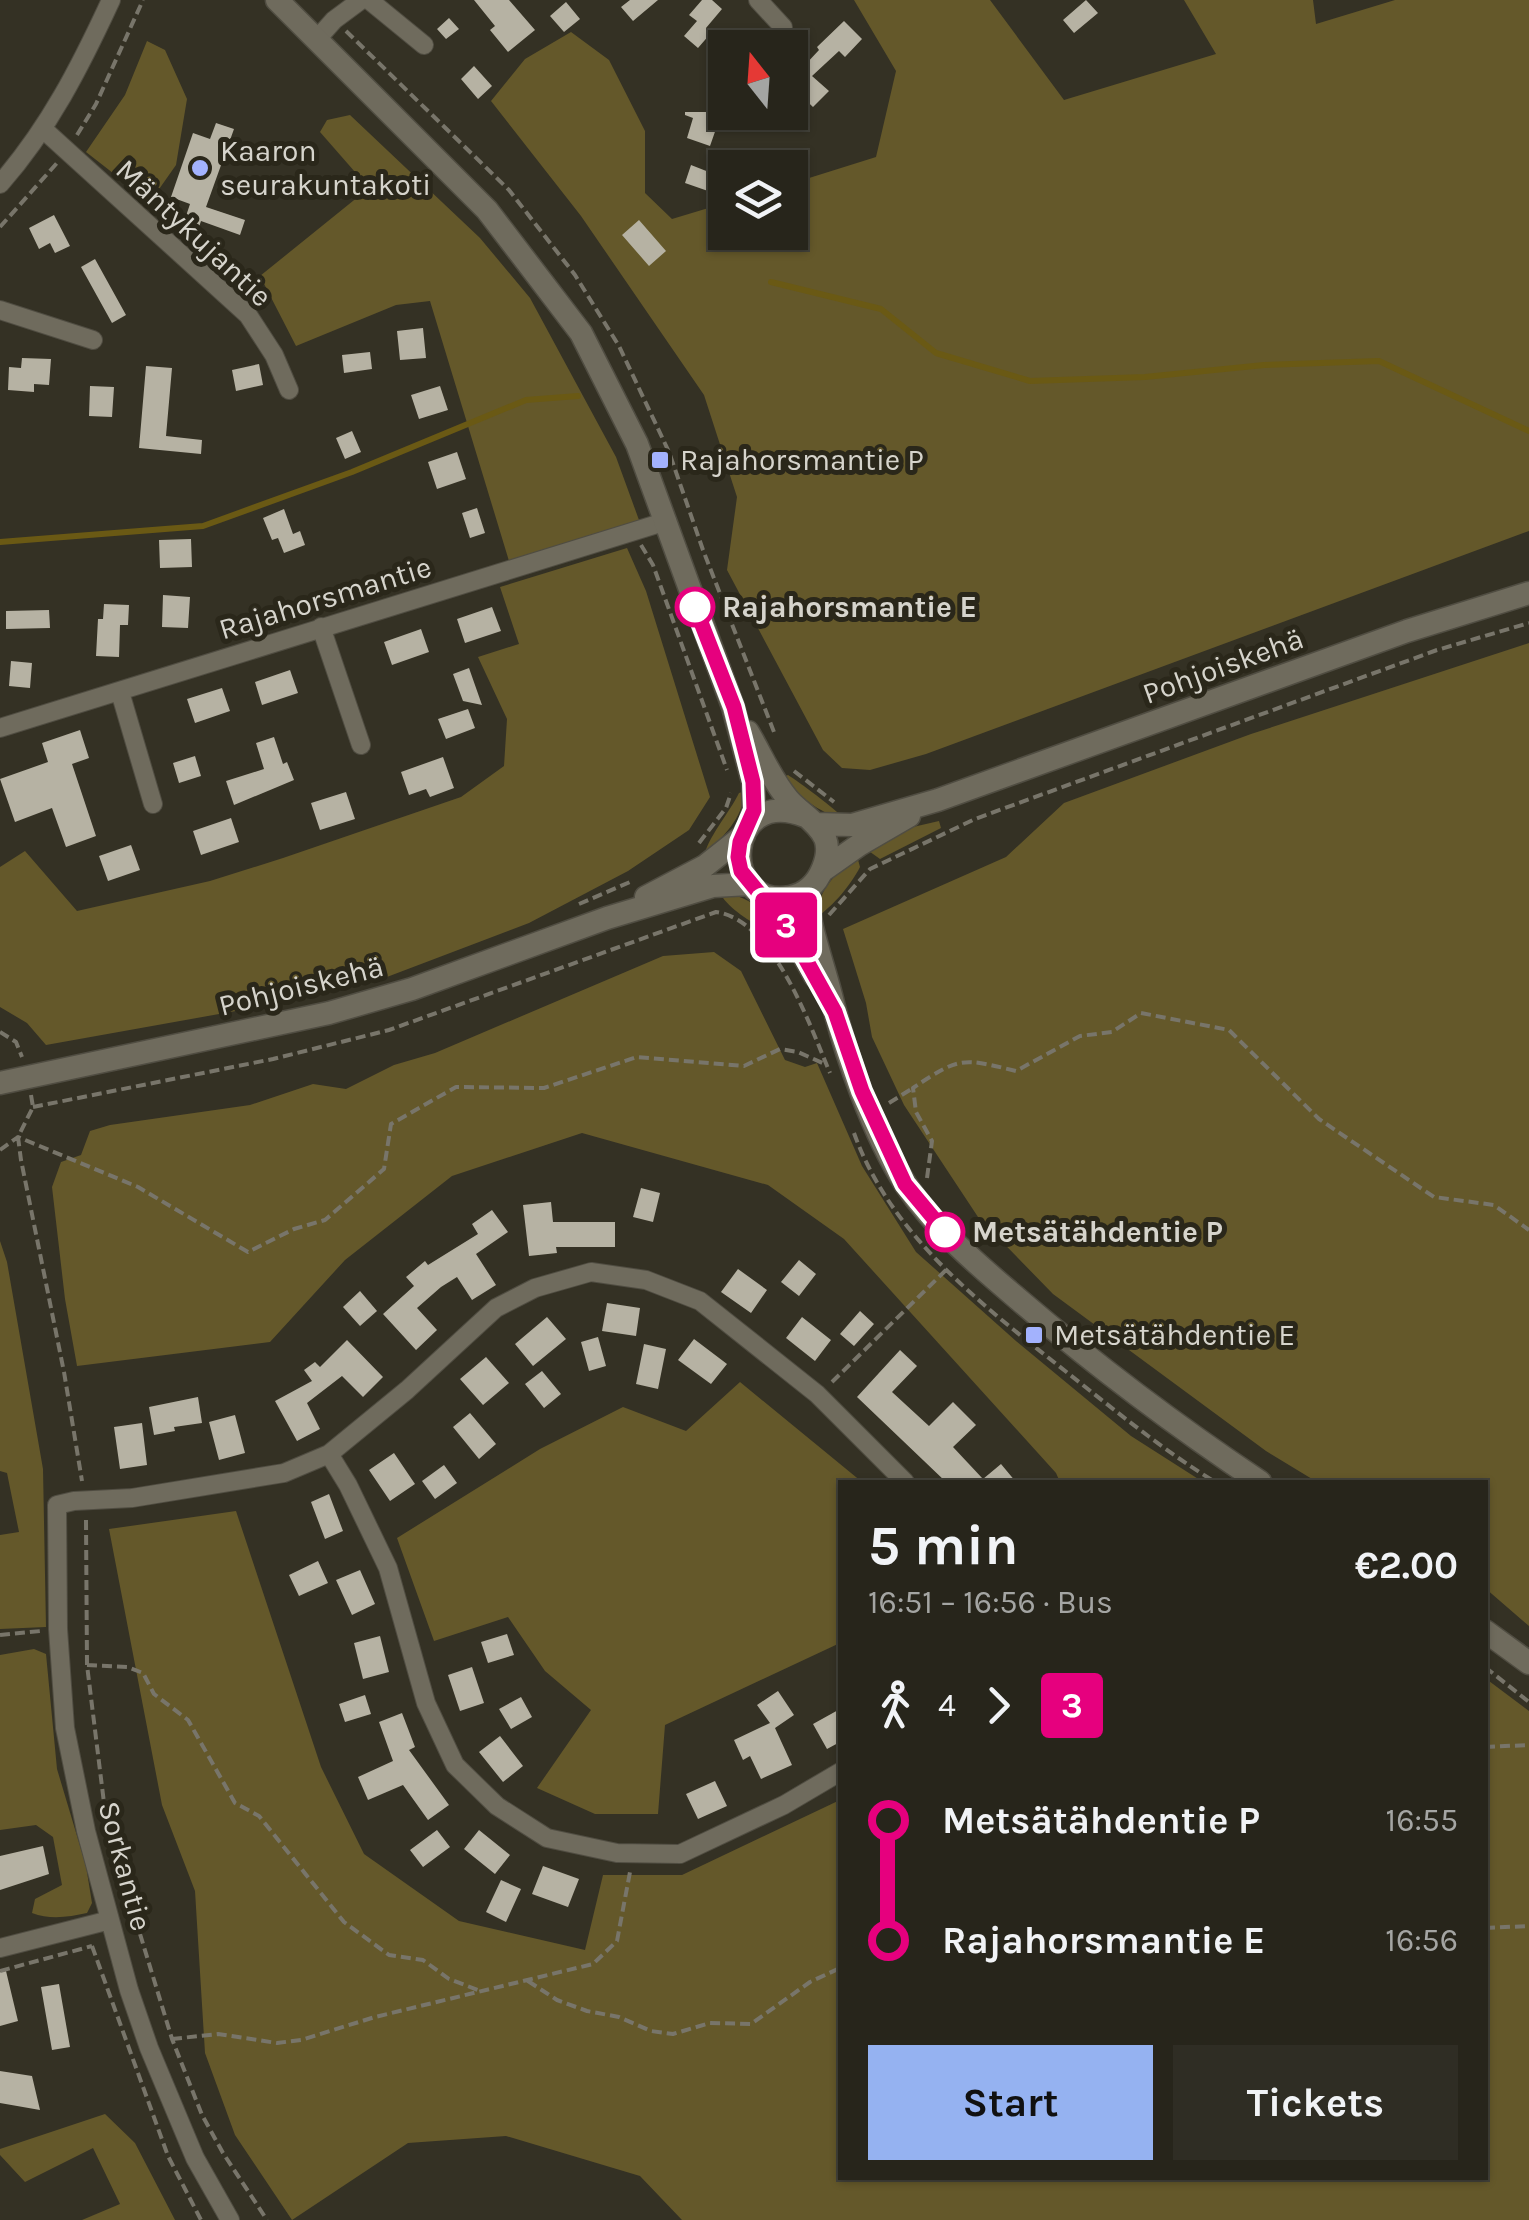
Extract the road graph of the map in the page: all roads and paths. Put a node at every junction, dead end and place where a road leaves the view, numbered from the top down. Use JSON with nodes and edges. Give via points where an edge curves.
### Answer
{"nodes":[{"id":1,"x":110,"y":0,"type":"edge"},
{"id":2,"x":143,"y":0,"type":"edge"},
{"id":3,"x":277,"y":0,"type":"edge"},
{"id":4,"x":365,"y":0,"type":"edge"},
{"id":5,"x":758,"y":0,"type":"edge"},
{"id":6,"x":783,"y":27,"type":"dead end"},
{"id":7,"x":318,"y":38,"type":"junction"},
{"id":8,"x":424,"y":45,"type":"dead end"},
{"id":9,"x":43,"y":129,"type":"junction"},
{"id":10,"x":66,"y":152,"type":"junction"},
{"id":11,"x":0,"y":184,"type":"edge"},
{"id":12,"x":0,"y":226,"type":"edge"},
{"id":13,"x":0,"y":310,"type":"edge"},
{"id":14,"x":93,"y":340,"type":"dead end"},
{"id":15,"x":289,"y":390,"type":"dead end"},
{"id":16,"x":667,"y":521,"type":"junction"},
{"id":17,"x":633,"y":533,"type":"junction"},
{"id":18,"x":1529,"y":592,"type":"edge"},
{"id":19,"x":1529,"y":623,"type":"edge"},
{"id":20,"x":321,"y":628,"type":"junction"},
{"id":21,"x":120,"y":692,"type":"junction"},
{"id":22,"x":734,"y":707,"type":"junction"},
{"id":23,"x":0,"y":728,"type":"edge"},
{"id":24,"x":361,"y":745,"type":"dead end"},
{"id":25,"x":729,"y":777,"type":"dead end"},
{"id":26,"x":732,"y":790,"type":"dead end"},
{"id":27,"x":938,"y":800,"type":"junction"},
{"id":28,"x":153,"y":804,"type":"dead end"},
{"id":29,"x":810,"y":820,"type":"junction"},
{"id":30,"x":746,"y":831,"type":"junction"},
{"id":31,"x":695,"y":848,"type":"dead end"},
{"id":32,"x":822,"y":872,"type":"junction"},
{"id":33,"x":642,"y":876,"type":"dead end"},
{"id":34,"x":756,"y":890,"type":"junction"},
{"id":35,"x":806,"y":891,"type":"junction"},
{"id":36,"x":572,"y":907,"type":"dead end"},
{"id":37,"x":607,"y":918,"type":"junction"},
{"id":38,"x":800,"y":928,"type":"junction"},
{"id":39,"x":759,"y":939,"type":"junction"},
{"id":40,"x":0,"y":1032,"type":"edge"},
{"id":41,"x":826,"y":1064,"type":"junction"},
{"id":42,"x":27,"y":1077,"type":"junction"},
{"id":43,"x":834,"y":1081,"type":"dead end"},
{"id":44,"x":0,"y":1083,"type":"edge"},
{"id":45,"x":913,"y":1088,"type":"junction"},
{"id":46,"x":33,"y":1107,"type":"junction"},
{"id":47,"x":872,"y":1113,"type":"junction"},
{"id":48,"x":852,"y":1129,"type":"dead end"},
{"id":49,"x":18,"y":1137,"type":"junction"},
{"id":50,"x":0,"y":1150,"type":"edge"},
{"id":51,"x":923,"y":1208,"type":"junction"},
{"id":52,"x":1529,"y":1230,"type":"edge"},
{"id":53,"x":946,"y":1270,"type":"junction"},
{"id":54,"x":817,"y":1394,"type":"junction"},
{"id":55,"x":329,"y":1454,"type":"junction"},
{"id":56,"x":904,"y":1480,"type":"edge"},
{"id":57,"x":1213,"y":1480,"type":"edge"},
{"id":58,"x":1257,"y":1480,"type":"edge"},
{"id":59,"x":85,"y":1500,"type":"junction"},
{"id":60,"x":1488,"y":1633,"type":"edge"},
{"id":61,"x":1529,"y":1662,"type":"edge"},
{"id":62,"x":87,"y":1665,"type":"junction"},
{"id":63,"x":1488,"y":1669,"type":"edge"},
{"id":64,"x":1529,"y":1702,"type":"edge"},
{"id":65,"x":1529,"y":1745,"type":"edge"},
{"id":66,"x":1488,"y":1747,"type":"edge"},
{"id":67,"x":838,"y":1773,"type":"edge"},
{"id":68,"x":633,"y":1853,"type":"junction"},
{"id":69,"x":110,"y":1920,"type":"junction"},
{"id":70,"x":1529,"y":1926,"type":"edge"},
{"id":71,"x":1488,"y":1928,"type":"edge"},
{"id":72,"x":141,"y":1932,"type":"junction"},
{"id":73,"x":115,"y":1940,"type":"junction"},
{"id":74,"x":0,"y":1948,"type":"edge"},
{"id":75,"x":838,"y":1969,"type":"edge"},
{"id":76,"x":0,"y":1971,"type":"edge"},
{"id":77,"x":528,"y":1980,"type":"junction"},
{"id":78,"x":482,"y":1991,"type":"junction"},
{"id":79,"x":172,"y":2039,"type":"junction"},
{"id":80,"x":149,"y":2048,"type":"junction"},
{"id":81,"x":230,"y":2220,"type":"edge"},
{"id":82,"x":268,"y":2220,"type":"edge"}],
"edges":[{"from":1,"to":9,"type":"street"},
{"from":2,"to":10,"type":"path","via":[[96,104]]},
{"from":3,"to":7,"type":"main road"},
{"from":4,"to":7,"type":"street"},
{"from":4,"to":8,"type":"street"},
{"from":5,"to":6,"type":"street"},
{"from":7,"to":16,"type":"main road","via":[[486,210],[552,293],[613,392]]},
{"from":9,"to":10,"type":"street","name":"Mäntykujantie"},
{"from":9,"to":11,"type":"street"},
{"from":10,"to":12,"type":"path"},
{"from":10,"to":15,"type":"street","name":"Mäntykujantie","via":[[248,315]]},
{"from":13,"to":14,"type":"street"},
{"from":16,"to":17,"type":"street","name":"Rajahorsmantie"},
{"from":16,"to":22,"type":"main road"},
{"from":17,"to":20,"type":"street","name":"Rajahorsmantie"},
{"from":17,"to":25,"type":"path","via":[[654,564]]},
{"from":18,"to":27,"type":"main road","name":"Pohjoiskehä"},
{"from":19,"to":38,"type":"path","via":[[1420,656],[972,820],[870,869],[828,916]]},
{"from":20,"to":21,"type":"street","name":"Rajahorsmantie"},
{"from":20,"to":24,"type":"street"},
{"from":21,"to":23,"type":"street","name":"Rajahorsmantie"},
{"from":21,"to":28,"type":"street"},
{"from":22,"to":29,"type":"main road","via":[[780,789]]},
{"from":22,"to":30,"type":"main road","via":[[755,798]]},
{"from":26,"to":31,"type":"path"},
{"from":27,"to":29,"type":"main road","name":"Pohjoiskehä","via":[[852,825]]},
{"from":27,"to":32,"type":"main road","name":"Pohjoiskehä"},
{"from":29,"to":30,"type":"main road","via":[[792,810],[772,810]]},
{"from":29,"to":32,"type":"main road","via":[[826,840]]},
{"from":30,"to":34,"type":"main road","via":[[738,857]]},
{"from":30,"to":37,"type":"main road","name":"Pohjoiskehä","via":[[705,866]]},
{"from":32,"to":35,"type":"main road"},
{"from":33,"to":36,"type":"path"},
{"from":34,"to":35,"type":"main road","via":[[793,897]]},
{"from":34,"to":37,"type":"main road","name":"Pohjoiskehä","via":[[713,886]]},
{"from":34,"to":38,"type":"main road"},
{"from":35,"to":38,"type":"main road"},
{"from":37,"to":42,"type":"main road","name":"Pohjoiskehä","via":[[412,989]]},
{"from":38,"to":39,"type":"path"},
{"from":38,"to":47,"type":"main road"},
{"from":39,"to":41,"type":"path","via":[[796,994]]},
{"from":39,"to":46,"type":"path","via":[[716,912],[389,1030]]},
{"from":40,"to":42,"type":"path","via":[[16,1042]]},
{"from":41,"to":43,"type":"path"},
{"from":41,"to":49,"type":"path","via":[[780,1049],[744,1066],[637,1057],[544,1088],[456,1087],[391,1124],[384,1169],[326,1220],[248,1252],[138,1187]]},
{"from":42,"to":44,"type":"main road","name":"Pohjoiskehä"},
{"from":42,"to":46,"type":"path"},
{"from":45,"to":47,"type":"path"},
{"from":45,"to":51,"type":"path","via":[[916,1112],[932,1141]]},
{"from":45,"to":52,"type":"path","via":[[968,1059],[1016,1071],[1080,1036],[1112,1032],[1141,1013],[1230,1030],[1319,1119],[1434,1197],[1494,1206]]},
{"from":46,"to":49,"type":"path"},
{"from":47,"to":51,"type":"main road"},
{"from":48,"to":53,"type":"path","via":[[885,1197]]},
{"from":49,"to":50,"type":"path"},
{"from":49,"to":59,"type":"path"},
{"from":51,"to":58,"type":"main road","via":[[1070,1344]]},
{"from":53,"to":54,"type":"path"},
{"from":53,"to":57,"type":"path","via":[[1166,1452]]},
{"from":54,"to":55,"type":"street","via":[[700,1301],[646,1280],[591,1272],[496,1308]]},
{"from":54,"to":56,"type":"street"},
{"from":55,"to":59,"type":"street","via":[[284,1472]]},
{"from":55,"to":68,"type":"street","via":[[388,1568],[426,1704],[455,1765],[498,1806],[547,1838]]},
{"from":59,"to":62,"type":"path"},
{"from":59,"to":69,"type":"street","name":"Sorkantie","via":[[57,1505],[58,1630],[78,1798]]},
{"from":60,"to":61,"type":"main road"},
{"from":62,"to":72,"type":"path","via":[[105,1811]]},
{"from":62,"to":78,"type":"path","via":[[142,1673],[154,1694],[188,1720],[236,1802],[258,1816],[344,1922],[389,1955],[424,1960]]},
{"from":63,"to":64,"type":"path"},
{"from":65,"to":66,"type":"path"},
{"from":67,"to":68,"type":"street","via":[[680,1854]]},
{"from":68,"to":77,"type":"path","via":[[617,1941],[593,1964]]},
{"from":69,"to":73,"type":"street","name":"Sorkantie"},
{"from":69,"to":74,"type":"street"},
{"from":70,"to":71,"type":"path"},
{"from":72,"to":73,"type":"path"},
{"from":72,"to":79,"type":"path"},
{"from":73,"to":76,"type":"path"},
{"from":73,"to":80,"type":"street","name":"Sorkantie"},
{"from":75,"to":77,"type":"path","via":[[752,2024],[710,2023],[673,2034],[558,2000]]},
{"from":77,"to":78,"type":"path"},
{"from":78,"to":79,"type":"path","via":[[300,2040],[218,2034]]},
{"from":79,"to":80,"type":"path"},
{"from":79,"to":82,"type":"path","via":[[202,2115]]},
{"from":80,"to":81,"type":"street","name":"Sorkantie","via":[[195,2158]]}]}
